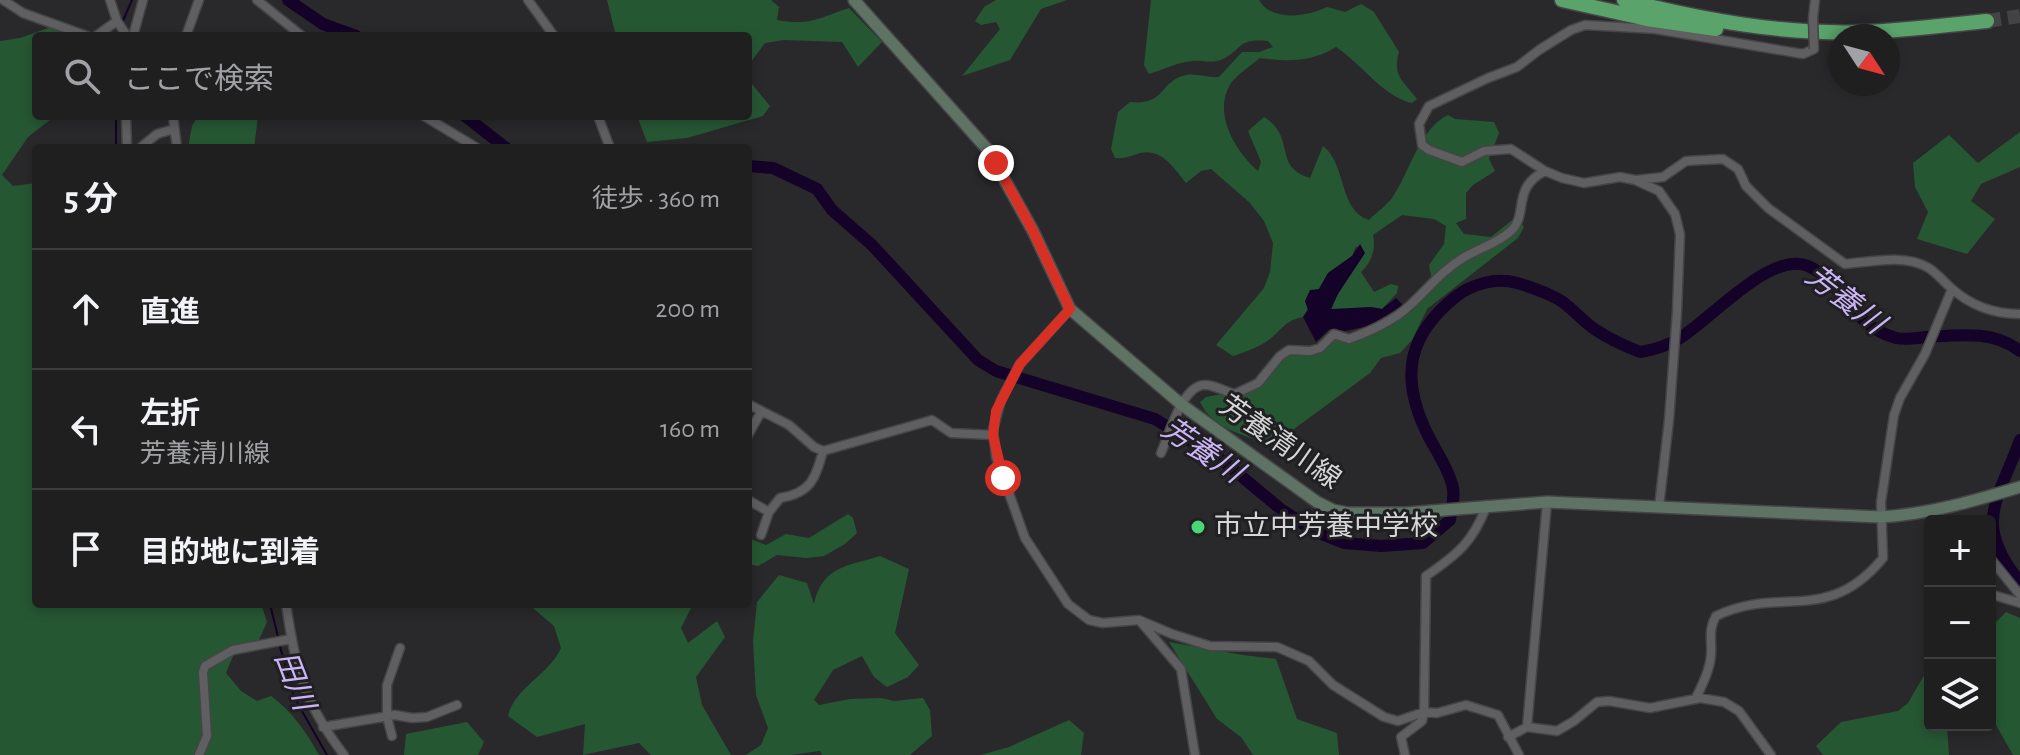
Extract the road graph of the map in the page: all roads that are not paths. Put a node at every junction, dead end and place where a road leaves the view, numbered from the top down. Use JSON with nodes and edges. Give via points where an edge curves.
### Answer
{"nodes":[{"id":1,"x":3,"y":0,"type":"edge"},
{"id":2,"x":110,"y":0,"type":"edge"},
{"id":3,"x":143,"y":0,"type":"edge"},
{"id":4,"x":199,"y":0,"type":"edge"},
{"id":5,"x":257,"y":0,"type":"edge"},
{"id":6,"x":528,"y":0,"type":"edge"},
{"id":7,"x":854,"y":0,"type":"edge"},
{"id":8,"x":1562,"y":0,"type":"edge"},
{"id":9,"x":1624,"y":0,"type":"edge"},
{"id":10,"x":1815,"y":0,"type":"edge"},
{"id":11,"x":117,"y":21,"type":"junction"},
{"id":12,"x":1987,"y":21,"type":"tunnel mouth"},
{"id":13,"x":1900,"y":28,"type":"edge"},
{"id":14,"x":76,"y":32,"type":"edge"},
{"id":15,"x":102,"y":32,"type":"edge"},
{"id":16,"x":124,"y":32,"type":"edge"},
{"id":17,"x":134,"y":32,"type":"edge"},
{"id":18,"x":187,"y":32,"type":"edge"},
{"id":19,"x":297,"y":32,"type":"edge"},
{"id":20,"x":551,"y":32,"type":"edge"},
{"id":21,"x":1828,"y":32,"type":"edge"},
{"id":22,"x":1828,"y":32,"type":"edge"},
{"id":23,"x":126,"y":120,"type":"edge"},
{"id":24,"x":173,"y":120,"type":"edge"},
{"id":25,"x":431,"y":120,"type":"edge"},
{"id":26,"x":600,"y":120,"type":"edge"},
{"id":27,"x":174,"y":129,"type":"junction"},
{"id":28,"x":127,"y":144,"type":"edge"},
{"id":29,"x":145,"y":144,"type":"edge"},
{"id":30,"x":176,"y":144,"type":"edge"},
{"id":31,"x":470,"y":144,"type":"edge"},
{"id":32,"x":608,"y":144,"type":"edge"},
{"id":33,"x":1545,"y":171,"type":"junction"},
{"id":34,"x":1635,"y":180,"type":"junction"},
{"id":35,"x":1952,"y":289,"type":"junction"},
{"id":36,"x":1070,"y":309,"type":"junction"},
{"id":37,"x":2020,"y":314,"type":"edge"},
{"id":38,"x":752,"y":406,"type":"edge"},
{"id":39,"x":1180,"y":409,"type":"junction"},
{"id":40,"x":761,"y":412,"type":"junction"},
{"id":41,"x":752,"y":428,"type":"edge"},
{"id":42,"x":993,"y":435,"type":"junction"},
{"id":43,"x":823,"y":451,"type":"junction"},
{"id":44,"x":1161,"y":453,"type":"dead end"},
{"id":45,"x":2020,"y":487,"type":"edge"},
{"id":46,"x":752,"y":502,"type":"edge"},
{"id":47,"x":1547,"y":502,"type":"junction"},
{"id":48,"x":1487,"y":505,"type":"junction"},
{"id":49,"x":1659,"y":507,"type":"junction"},
{"id":50,"x":769,"y":512,"type":"junction"},
{"id":51,"x":1936,"y":515,"type":"edge"},
{"id":52,"x":1924,"y":516,"type":"edge"},
{"id":53,"x":1881,"y":517,"type":"junction"},
{"id":54,"x":761,"y":535,"type":"dead end"},
{"id":55,"x":1996,"y":565,"type":"edge"},
{"id":56,"x":2020,"y":595,"type":"edge"},
{"id":57,"x":1996,"y":596,"type":"edge"},
{"id":58,"x":2020,"y":603,"type":"edge"},
{"id":59,"x":288,"y":608,"type":"edge"},
{"id":60,"x":1139,"y":620,"type":"junction"},
{"id":61,"x":291,"y":639,"type":"junction"},
{"id":62,"x":400,"y":648,"type":"dead end"},
{"id":63,"x":1696,"y":698,"type":"junction"},
{"id":64,"x":457,"y":705,"type":"dead end"},
{"id":65,"x":1424,"y":712,"type":"junction"},
{"id":66,"x":387,"y":717,"type":"junction"},
{"id":67,"x":323,"y":727,"type":"junction"},
{"id":68,"x":1527,"y":727,"type":"junction"},
{"id":69,"x":392,"y":736,"type":"dead end"},
{"id":70,"x":1508,"y":737,"type":"junction"},
{"id":71,"x":199,"y":755,"type":"edge"},
{"id":72,"x":344,"y":755,"type":"edge"},
{"id":73,"x":1195,"y":755,"type":"edge"},
{"id":74,"x":1405,"y":755,"type":"edge"},
{"id":75,"x":1519,"y":755,"type":"edge"},
{"id":76,"x":1771,"y":755,"type":"edge"}],
"edges":[{"from":1,"to":14,"type":"street"},
{"from":2,"to":11,"type":"street"},
{"from":3,"to":17,"type":"street"},
{"from":4,"to":18,"type":"street"},
{"from":5,"to":19,"type":"street"},
{"from":6,"to":20,"type":"street"},
{"from":7,"to":36,"type":"main road","name":"芳養清川線","via":[[988,150]]},
{"from":8,"to":21,"type":"highway","via":[[1719,30]]},
{"from":9,"to":22,"type":"highway","via":[[1733,23]]},
{"from":10,"to":33,"type":"street","bridge":true,"via":[[1814,49],[1803,54],[1655,29],[1585,25],[1517,67],[1429,106],[1422,115],[1418,133],[1429,150],[1462,162],[1484,151],[1511,149]]},
{"from":11,"to":15,"type":"street"},
{"from":11,"to":16,"type":"street"},
{"from":12,"to":13,"type":"highway"},
{"from":23,"to":28,"type":"street"},
{"from":24,"to":27,"type":"street"},
{"from":25,"to":31,"type":"street"},
{"from":26,"to":32,"type":"street"},
{"from":27,"to":29,"type":"street"},
{"from":27,"to":30,"type":"street"},
{"from":33,"to":34,"type":"street","via":[[1584,183]]},
{"from":33,"to":39,"type":"street","via":[[1533,177],[1520,199],[1518,223],[1511,231],[1462,258],[1406,310],[1349,339],[1334,334],[1320,348],[1289,350],[1258,383],[1235,394],[1206,384],[1192,388]]},
{"from":34,"to":35,"type":"street","via":[[1663,177],[1686,161],[1723,159],[1738,169],[1746,186],[1768,208],[1845,264],[1912,261]]},
{"from":34,"to":49,"type":"street","via":[[1659,191],[1675,214],[1680,234]]},
{"from":35,"to":37,"type":"street","via":[[1993,313]]},
{"from":35,"to":53,"type":"street","via":[[1894,415]]},
{"from":36,"to":39,"type":"main road","name":"芳養清川線"},
{"from":36,"to":42,"type":"street","via":[[1020,364],[1001,400]]},
{"from":38,"to":40,"type":"street"},
{"from":39,"to":44,"type":"street"},
{"from":39,"to":48,"type":"main road","name":"芳養清川線","via":[[1333,510],[1433,511]]},
{"from":40,"to":41,"type":"street"},
{"from":40,"to":43,"type":"street"},
{"from":42,"to":43,"type":"street","via":[[951,433],[932,420]]},
{"from":42,"to":60,"type":"street","via":[[1025,538],[1068,604],[1089,620]]},
{"from":43,"to":50,"type":"street","via":[[815,478],[798,495],[780,498]]},
{"from":45,"to":51,"type":"main road","name":"芳養清川線"},
{"from":46,"to":50,"type":"street"},
{"from":47,"to":48,"type":"main road","name":"芳養清川線"},
{"from":47,"to":49,"type":"main road","name":"芳養清川線"},
{"from":47,"to":68,"type":"street"},
{"from":48,"to":65,"type":"street","via":[[1477,533],[1426,576]]},
{"from":49,"to":53,"type":"main road","name":"芳養清川線"},
{"from":50,"to":54,"type":"street"},
{"from":52,"to":53,"type":"main road","name":"芳養清川線"},
{"from":53,"to":63,"type":"street","via":[[1883,558],[1854,587],[1815,601],[1756,603],[1716,616],[1709,637],[1709,666]]},
{"from":55,"to":56,"type":"street"},
{"from":57,"to":58,"type":"street"},
{"from":59,"to":61,"type":"street"},
{"from":60,"to":65,"type":"street","via":[[1210,646],[1277,647],[1309,661],[1333,685],[1384,717],[1398,721]]},
{"from":60,"to":73,"type":"street","via":[[1181,669]]},
{"from":61,"to":67,"type":"street","via":[[297,669]]},
{"from":61,"to":71,"type":"street","via":[[233,650],[205,666],[207,736]]},
{"from":62,"to":66,"type":"street","via":[[387,685]]},
{"from":63,"to":68,"type":"street","via":[[1650,708],[1597,702],[1557,731]]},
{"from":63,"to":76,"type":"street","via":[[1724,702],[1739,711]]},
{"from":64,"to":66,"type":"street","via":[[427,717]]},
{"from":65,"to":70,"type":"street","via":[[1466,705],[1498,715]]},
{"from":65,"to":74,"type":"street","via":[[1422,721],[1401,737]]},
{"from":66,"to":67,"type":"street"},
{"from":66,"to":69,"type":"street"},
{"from":67,"to":72,"type":"street"},
{"from":68,"to":70,"type":"street"},
{"from":70,"to":75,"type":"street"}]}
